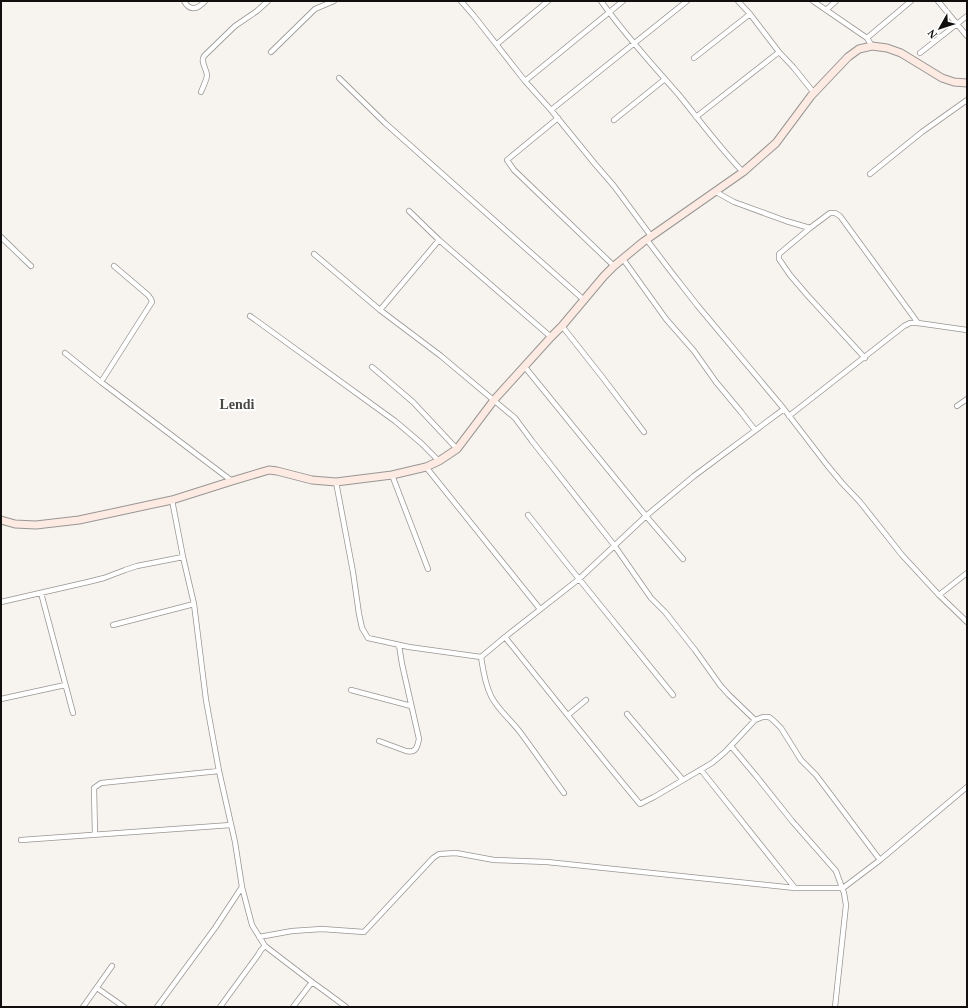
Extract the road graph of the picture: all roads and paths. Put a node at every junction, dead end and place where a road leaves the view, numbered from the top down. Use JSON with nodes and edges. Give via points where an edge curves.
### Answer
{"nodes":[{"id":1,"x":184,"y":1,"type":"edge"},
{"id":2,"x":205,"y":1,"type":"edge"},
{"id":3,"x":268,"y":1,"type":"edge"},
{"id":4,"x":334,"y":1,"type":"edge"},
{"id":5,"x":461,"y":1,"type":"edge"},
{"id":6,"x":548,"y":1,"type":"edge"},
{"id":7,"x":601,"y":1,"type":"edge"},
{"id":8,"x":623,"y":1,"type":"edge"},
{"id":9,"x":687,"y":1,"type":"edge"},
{"id":10,"x":738,"y":1,"type":"edge"},
{"id":11,"x":813,"y":1,"type":"edge"},
{"id":12,"x":836,"y":1,"type":"edge"},
{"id":13,"x":911,"y":1,"type":"edge"},
{"id":14,"x":938,"y":1,"type":"edge"},
{"id":15,"x":826,"y":10,"type":"junction"},
{"id":16,"x":608,"y":12,"type":"junction"},
{"id":17,"x":750,"y":14,"type":"junction"},
{"id":18,"x":967,"y":16,"type":"edge"},
{"id":19,"x":957,"y":24,"type":"junction"},
{"id":20,"x":967,"y":36,"type":"edge"},
{"id":21,"x":867,"y":38,"type":"junction"},
{"id":22,"x":634,"y":43,"type":"junction"},
{"id":23,"x":497,"y":44,"type":"junction"},
{"id":24,"x":872,"y":46,"type":"junction"},
{"id":25,"x":271,"y":52,"type":"dead end"},
{"id":26,"x":779,"y":52,"type":"junction"},
{"id":27,"x":920,"y":53,"type":"dead end"},
{"id":28,"x":694,"y":58,"type":"dead end"},
{"id":29,"x":339,"y":78,"type":"dead end"},
{"id":30,"x":665,"y":79,"type":"junction"},
{"id":31,"x":525,"y":81,"type":"junction"},
{"id":32,"x":967,"y":83,"type":"edge"},
{"id":33,"x":201,"y":92,"type":"dead end"},
{"id":34,"x":814,"y":93,"type":"junction"},
{"id":35,"x":967,"y":100,"type":"edge"},
{"id":36,"x":551,"y":110,"type":"junction"},
{"id":37,"x":696,"y":117,"type":"junction"},
{"id":38,"x":558,"y":118,"type":"junction"},
{"id":39,"x":614,"y":120,"type":"dead end"},
{"id":40,"x":743,"y":172,"type":"junction"},
{"id":41,"x":870,"y":174,"type":"dead end"},
{"id":42,"x":716,"y":192,"type":"junction"},
{"id":43,"x":409,"y":211,"type":"dead end"},
{"id":44,"x":810,"y":228,"type":"junction"},
{"id":45,"x":1,"y":237,"type":"edge"},
{"id":46,"x":649,"y":238,"type":"junction"},
{"id":47,"x":439,"y":240,"type":"junction"},
{"id":48,"x":314,"y":254,"type":"dead end"},
{"id":49,"x":623,"y":259,"type":"junction"},
{"id":50,"x":31,"y":266,"type":"dead end"},
{"id":51,"x":114,"y":266,"type":"dead end"},
{"id":52,"x":614,"y":266,"type":"junction"},
{"id":53,"x":584,"y":300,"type":"junction"},
{"id":54,"x":380,"y":310,"type":"junction"},
{"id":55,"x":250,"y":316,"type":"dead end"},
{"id":56,"x":918,"y":323,"type":"junction"},
{"id":57,"x":562,"y":326,"type":"junction"},
{"id":58,"x":967,"y":330,"type":"edge"},
{"id":59,"x":551,"y":337,"type":"junction"},
{"id":60,"x":65,"y":353,"type":"dead end"},
{"id":61,"x":865,"y":358,"type":"junction"},
{"id":62,"x":524,"y":366,"type":"junction"},
{"id":63,"x":372,"y":367,"type":"dead end"},
{"id":64,"x":101,"y":382,"type":"junction"},
{"id":65,"x":967,"y":399,"type":"edge"},
{"id":66,"x":494,"y":400,"type":"junction"},
{"id":67,"x":958,"y":406,"type":"dead end"},
{"id":68,"x":784,"y":409,"type":"junction"},
{"id":69,"x":789,"y":416,"type":"junction"},
{"id":70,"x":755,"y":430,"type":"junction"},
{"id":71,"x":644,"y":432,"type":"dead end"},
{"id":72,"x":457,"y":449,"type":"junction"},
{"id":73,"x":439,"y":461,"type":"junction"},
{"id":74,"x":426,"y":468,"type":"junction"},
{"id":75,"x":392,"y":475,"type":"junction"},
{"id":76,"x":232,"y":481,"type":"junction"},
{"id":77,"x":336,"y":482,"type":"junction"},
{"id":78,"x":172,"y":500,"type":"junction"},
{"id":79,"x":528,"y":515,"type":"dead end"},
{"id":80,"x":646,"y":516,"type":"junction"},
{"id":81,"x":1,"y":520,"type":"edge"},
{"id":82,"x":614,"y":545,"type":"junction"},
{"id":83,"x":183,"y":557,"type":"junction"},
{"id":84,"x":683,"y":559,"type":"dead end"},
{"id":85,"x":428,"y":568,"type":"dead end"},
{"id":86,"x":967,"y":573,"type":"edge"},
{"id":87,"x":579,"y":579,"type":"junction"},
{"id":88,"x":41,"y":592,"type":"junction"},
{"id":89,"x":938,"y":595,"type":"junction"},
{"id":90,"x":1,"y":602,"type":"edge"},
{"id":91,"x":194,"y":604,"type":"junction"},
{"id":92,"x":540,"y":609,"type":"junction"},
{"id":93,"x":967,"y":622,"type":"edge"},
{"id":94,"x":113,"y":625,"type":"dead end"},
{"id":95,"x":505,"y":637,"type":"junction"},
{"id":96,"x":399,"y":645,"type":"junction"},
{"id":97,"x":481,"y":657,"type":"junction"},
{"id":98,"x":65,"y":685,"type":"junction"},
{"id":99,"x":351,"y":690,"type":"dead end"},
{"id":100,"x":673,"y":695,"type":"dead end"},
{"id":101,"x":1,"y":698,"type":"edge"},
{"id":102,"x":586,"y":700,"type":"dead end"},
{"id":103,"x":411,"y":706,"type":"junction"},
{"id":104,"x":73,"y":713,"type":"dead end"},
{"id":105,"x":627,"y":714,"type":"dead end"},
{"id":106,"x":568,"y":715,"type":"junction"},
{"id":107,"x":755,"y":720,"type":"junction"},
{"id":108,"x":379,"y":741,"type":"dead end"},
{"id":109,"x":731,"y":746,"type":"junction"},
{"id":110,"x":701,"y":770,"type":"junction"},
{"id":111,"x":219,"y":771,"type":"junction"},
{"id":112,"x":682,"y":780,"type":"junction"},
{"id":113,"x":967,"y":787,"type":"edge"},
{"id":114,"x":564,"y":793,"type":"dead end"},
{"id":115,"x":231,"y":825,"type":"junction"},
{"id":116,"x":95,"y":834,"type":"junction"},
{"id":117,"x":21,"y":840,"type":"dead end"},
{"id":118,"x":880,"y":860,"type":"junction"},
{"id":119,"x":242,"y":887,"type":"junction"},
{"id":120,"x":795,"y":888,"type":"junction"},
{"id":121,"x":843,"y":888,"type":"junction"},
{"id":122,"x":259,"y":937,"type":"junction"},
{"id":123,"x":265,"y":946,"type":"junction"},
{"id":124,"x":112,"y":966,"type":"dead end"},
{"id":125,"x":312,"y":982,"type":"junction"},
{"id":126,"x":97,"y":988,"type":"junction"},
{"id":127,"x":83,"y":1007,"type":"edge"},
{"id":128,"x":124,"y":1007,"type":"edge"},
{"id":129,"x":156,"y":1007,"type":"edge"},
{"id":130,"x":220,"y":1007,"type":"edge"},
{"id":131,"x":293,"y":1007,"type":"edge"},
{"id":132,"x":346,"y":1007,"type":"edge"},
{"id":133,"x":835,"y":1007,"type":"edge"}],
"edges":[{"from":1,"to":2,"type":"street","via":[[190,8],[196,8]]},
{"from":3,"to":33,"type":"street","via":[[204,56],[202,61],[207,74]]},
{"from":4,"to":25,"type":"street","via":[[315,9]]},
{"from":5,"to":23,"type":"street"},
{"from":6,"to":23,"type":"street"},
{"from":7,"to":16,"type":"street"},
{"from":8,"to":16,"type":"street"},
{"from":9,"to":22,"type":"street"},
{"from":10,"to":17,"type":"street"},
{"from":11,"to":15,"type":"street"},
{"from":12,"to":15,"type":"street"},
{"from":13,"to":21,"type":"street"},
{"from":14,"to":19,"type":"street"},
{"from":15,"to":21,"type":"street"},
{"from":16,"to":22,"type":"street"},
{"from":16,"to":31,"type":"street"},
{"from":17,"to":26,"type":"street"},
{"from":17,"to":28,"type":"street"},
{"from":18,"to":19,"type":"street"},
{"from":19,"to":20,"type":"street"},
{"from":19,"to":27,"type":"street"},
{"from":21,"to":24,"type":"street"},
{"from":22,"to":30,"type":"street"},
{"from":22,"to":36,"type":"street"},
{"from":23,"to":31,"type":"street"},
{"from":24,"to":32,"type":"main road","via":[[901,53],[942,78]]},
{"from":24,"to":34,"type":"main road","via":[[859,49],[848,57]]},
{"from":26,"to":34,"type":"street"},
{"from":26,"to":37,"type":"street"},
{"from":29,"to":53,"type":"street","via":[[390,128]]},
{"from":30,"to":37,"type":"street"},
{"from":30,"to":39,"type":"street"},
{"from":31,"to":36,"type":"street"},
{"from":34,"to":40,"type":"main road","via":[[776,142]]},
{"from":35,"to":41,"type":"street"},
{"from":36,"to":38,"type":"street"},
{"from":37,"to":40,"type":"street"},
{"from":38,"to":46,"type":"street","via":[[614,186]]},
{"from":38,"to":52,"type":"street","via":[[507,160],[514,170]]},
{"from":40,"to":42,"type":"main road"},
{"from":42,"to":44,"type":"street","via":[[734,202]]},
{"from":42,"to":46,"type":"main road"},
{"from":43,"to":47,"type":"street"},
{"from":44,"to":56,"type":"street","via":[[830,214],[840,216]]},
{"from":44,"to":61,"type":"street","via":[[779,254],[778,259]]},
{"from":45,"to":50,"type":"street"},
{"from":46,"to":49,"type":"main road"},
{"from":46,"to":68,"type":"street","via":[[697,305]]},
{"from":47,"to":54,"type":"street"},
{"from":47,"to":59,"type":"street"},
{"from":48,"to":54,"type":"street"},
{"from":49,"to":52,"type":"main road"},
{"from":49,"to":70,"type":"street","via":[[666,319]]},
{"from":51,"to":64,"type":"street","via":[[148,295],[152,302]]},
{"from":52,"to":53,"type":"main road"},
{"from":53,"to":57,"type":"main road"},
{"from":54,"to":66,"type":"street"},
{"from":55,"to":73,"type":"street","via":[[395,422]]},
{"from":56,"to":58,"type":"street"},
{"from":56,"to":61,"type":"street","via":[[904,326]]},
{"from":57,"to":59,"type":"main road"},
{"from":57,"to":71,"type":"street"},
{"from":59,"to":62,"type":"main road"},
{"from":60,"to":64,"type":"street"},
{"from":61,"to":69,"type":"street"},
{"from":62,"to":66,"type":"main road"},
{"from":62,"to":80,"type":"street"},
{"from":63,"to":72,"type":"street","via":[[413,402]]},
{"from":64,"to":76,"type":"street"},
{"from":65,"to":67,"type":"street"},
{"from":66,"to":72,"type":"main road"},
{"from":66,"to":82,"type":"street","via":[[515,418]]},
{"from":68,"to":69,"type":"street"},
{"from":68,"to":70,"type":"street"},
{"from":69,"to":89,"type":"street","via":[[842,483]]},
{"from":70,"to":80,"type":"street"},
{"from":72,"to":73,"type":"main road"},
{"from":73,"to":74,"type":"main road"},
{"from":74,"to":75,"type":"main road"},
{"from":74,"to":92,"type":"street"},
{"from":75,"to":77,"type":"main road"},
{"from":75,"to":85,"type":"street"},
{"from":76,"to":77,"type":"main road","via":[[269,470],[312,480]]},
{"from":76,"to":78,"type":"main road"},
{"from":77,"to":96,"type":"street","via":[[362,628],[368,638]]},
{"from":78,"to":81,"type":"main road","via":[[79,520],[42,525],[15,524]]},
{"from":78,"to":83,"type":"street"},
{"from":79,"to":87,"type":"street"},
{"from":80,"to":82,"type":"street"},
{"from":80,"to":84,"type":"street"},
{"from":82,"to":87,"type":"street"},
{"from":82,"to":107,"type":"street","via":[[651,598],[665,612],[720,684]]},
{"from":83,"to":88,"type":"street","via":[[137,566],[104,578]]},
{"from":83,"to":91,"type":"street"},
{"from":86,"to":89,"type":"street"},
{"from":87,"to":92,"type":"street"},
{"from":87,"to":100,"type":"street"},
{"from":88,"to":90,"type":"street"},
{"from":88,"to":98,"type":"street"},
{"from":89,"to":93,"type":"street"},
{"from":91,"to":94,"type":"street"},
{"from":91,"to":111,"type":"street","via":[[206,700]]},
{"from":92,"to":95,"type":"street"},
{"from":95,"to":97,"type":"street"},
{"from":95,"to":106,"type":"street"},
{"from":96,"to":97,"type":"street"},
{"from":96,"to":103,"type":"street"},
{"from":97,"to":114,"type":"street","via":[[487,686],[496,705],[520,731]]},
{"from":98,"to":101,"type":"street"},
{"from":98,"to":104,"type":"street"},
{"from":99,"to":103,"type":"street"},
{"from":102,"to":106,"type":"street"},
{"from":103,"to":108,"type":"street","via":[[420,739],[414,751],[406,751]]},
{"from":105,"to":112,"type":"street"},
{"from":106,"to":112,"type":"street","via":[[640,804]]},
{"from":107,"to":109,"type":"street"},
{"from":107,"to":118,"type":"street","via":[[769,717],[781,728],[801,760],[816,775]]},
{"from":109,"to":110,"type":"street"},
{"from":109,"to":121,"type":"street","via":[[836,871]]},
{"from":110,"to":112,"type":"street"},
{"from":110,"to":120,"type":"street"},
{"from":111,"to":115,"type":"street"},
{"from":111,"to":116,"type":"street","via":[[101,783],[94,788]]},
{"from":113,"to":118,"type":"street"},
{"from":115,"to":116,"type":"street"},
{"from":115,"to":119,"type":"street"},
{"from":116,"to":117,"type":"street"},
{"from":118,"to":121,"type":"street"},
{"from":119,"to":122,"type":"street","via":[[252,925]]},
{"from":119,"to":129,"type":"street"},
{"from":120,"to":121,"type":"street"},
{"from":120,"to":122,"type":"street","via":[[547,862],[494,860],[446,853],[433,858],[364,932],[322,928]]},
{"from":121,"to":133,"type":"street","via":[[846,905]]},
{"from":122,"to":123,"type":"street"},
{"from":123,"to":125,"type":"street"},
{"from":123,"to":130,"type":"street"},
{"from":124,"to":126,"type":"street"},
{"from":125,"to":131,"type":"street"},
{"from":125,"to":132,"type":"street"},
{"from":126,"to":127,"type":"street"},
{"from":126,"to":128,"type":"street"}]}
